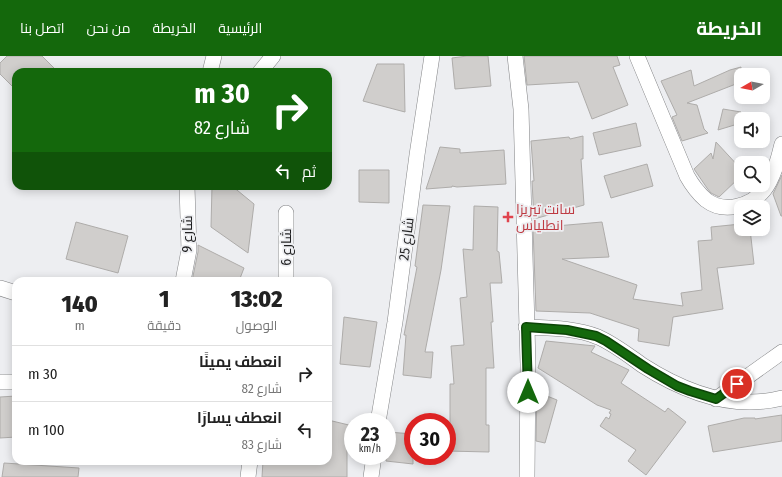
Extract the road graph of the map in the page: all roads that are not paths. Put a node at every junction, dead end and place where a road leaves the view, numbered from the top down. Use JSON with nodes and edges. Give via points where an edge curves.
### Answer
{"nodes":[{"id":1,"x":214,"y":56,"type":"edge"},
{"id":2,"x":273,"y":56,"type":"edge"},
{"id":3,"x":432,"y":56,"type":"edge"},
{"id":4,"x":514,"y":56,"type":"edge"},
{"id":5,"x":637,"y":56,"type":"edge"},
{"id":6,"x":211,"y":68,"type":"edge"},
{"id":7,"x":263,"y":68,"type":"edge"},
{"id":8,"x":782,"y":144,"type":"edge"},
{"id":9,"x":187,"y":190,"type":"edge"},
{"id":10,"x":286,"y":213,"type":"dead end"},
{"id":11,"x":184,"y":277,"type":"edge"},
{"id":12,"x":286,"y":277,"type":"edge"},
{"id":13,"x":0,"y":288,"type":"edge"},
{"id":14,"x":12,"y":291,"type":"edge"},
{"id":15,"x":526,"y":327,"type":"junction"},
{"id":16,"x":782,"y":352,"type":"edge"},
{"id":17,"x":0,"y":382,"type":"edge"},
{"id":18,"x":12,"y":382,"type":"edge"},
{"id":19,"x":782,"y":398,"type":"edge"},
{"id":20,"x":716,"y":399,"type":"junction"},
{"id":21,"x":380,"y":413,"type":"edge"},
{"id":22,"x":250,"y":465,"type":"edge"},
{"id":23,"x":373,"y":465,"type":"edge"},
{"id":24,"x":248,"y":477,"type":"edge"},
{"id":25,"x":371,"y":477,"type":"edge"},
{"id":26,"x":527,"y":477,"type":"edge"}],
"edges":[{"from":1,"to":6,"type":"street"},
{"from":2,"to":7,"type":"street"},
{"from":3,"to":21,"type":"street","name":"شارع 25","via":[[395,322]]},
{"from":4,"to":15,"type":"street","via":[[521,109]]},
{"from":5,"to":8,"type":"street","via":[[687,176],[696,190],[708,201],[722,207],[738,207],[753,201],[769,182]]},
{"from":9,"to":11,"type":"street","name":"شارع 9","via":[[189,250]]},
{"from":10,"to":12,"type":"street","name":"شارع 6"},
{"from":13,"to":14,"type":"street"},
{"from":15,"to":20,"type":"street","via":[[567,330],[596,336],[677,386]]},
{"from":15,"to":26,"type":"street"},
{"from":16,"to":20,"type":"street"},
{"from":17,"to":18,"type":"street"},
{"from":19,"to":20,"type":"street","via":[[747,403]]},
{"from":22,"to":24,"type":"street"},
{"from":23,"to":25,"type":"street"}]}
